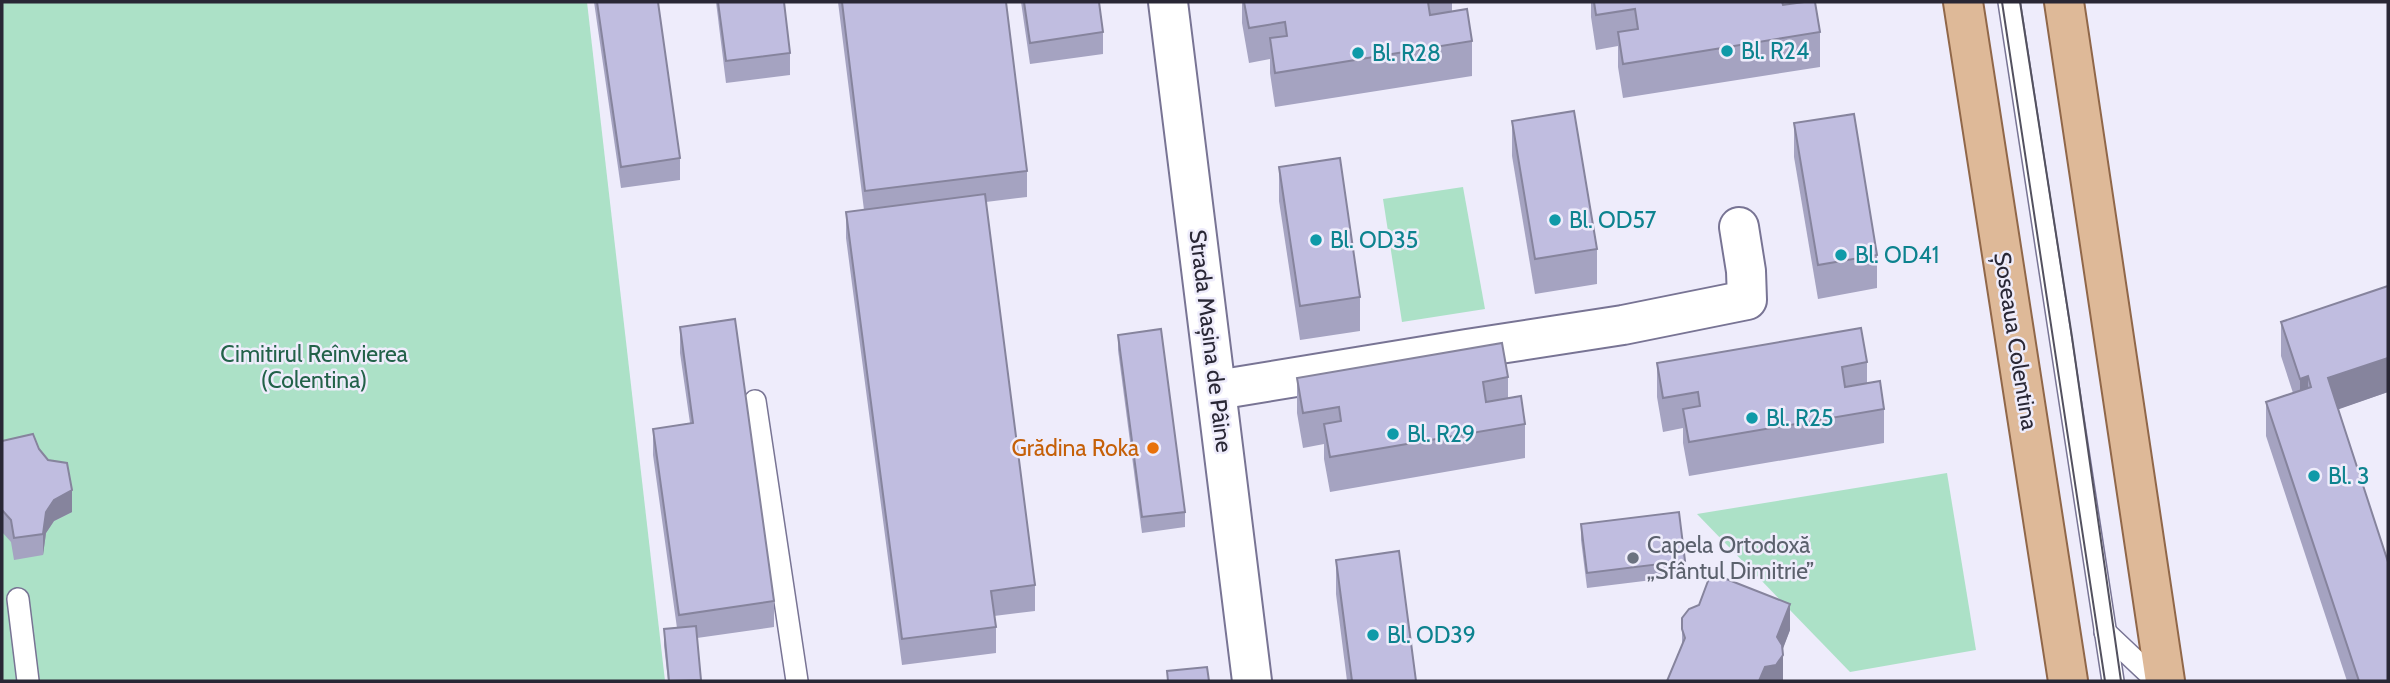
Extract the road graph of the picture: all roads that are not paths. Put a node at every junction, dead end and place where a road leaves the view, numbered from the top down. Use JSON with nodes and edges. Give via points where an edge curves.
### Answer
{"nodes":[{"id":1,"x":1168,"y":2,"type":"edge"},
{"id":2,"x":1963,"y":2,"type":"edge"},
{"id":3,"x":2009,"y":2,"type":"edge"},
{"id":4,"x":2063,"y":2,"type":"edge"},
{"id":5,"x":1739,"y":228,"type":"dead end"},
{"id":6,"x":1217,"y":390,"type":"junction"},
{"id":7,"x":755,"y":401,"type":"dead end"},
{"id":8,"x":18,"y":599,"type":"dead end"},
{"id":9,"x":2105,"y":632,"type":"junction"},
{"id":10,"x":29,"y":681,"type":"edge"},
{"id":11,"x":797,"y":681,"type":"edge"},
{"id":12,"x":1252,"y":681,"type":"edge"},
{"id":13,"x":2068,"y":681,"type":"edge"},
{"id":14,"x":2113,"y":681,"type":"edge"},
{"id":15,"x":2157,"y":681,"type":"edge"},
{"id":16,"x":2165,"y":681,"type":"edge"}],
"edges":[{"from":1,"to":6,"type":"street","name":"Strada Mașina de Pâine"},
{"from":2,"to":13,"type":"main road","name":"Șoseaua Colentina"},
{"from":3,"to":9,"type":"lane"},
{"from":4,"to":16,"type":"main road"},
{"from":5,"to":6,"type":"street","via":[[1747,300],[1623,325]]},
{"from":6,"to":12,"type":"street","name":"Strada Mașina de Pâine"},
{"from":7,"to":11,"type":"lane"},
{"from":8,"to":10,"type":"lane"},
{"from":9,"to":14,"type":"lane"},
{"from":9,"to":15,"type":"lane"}]}
